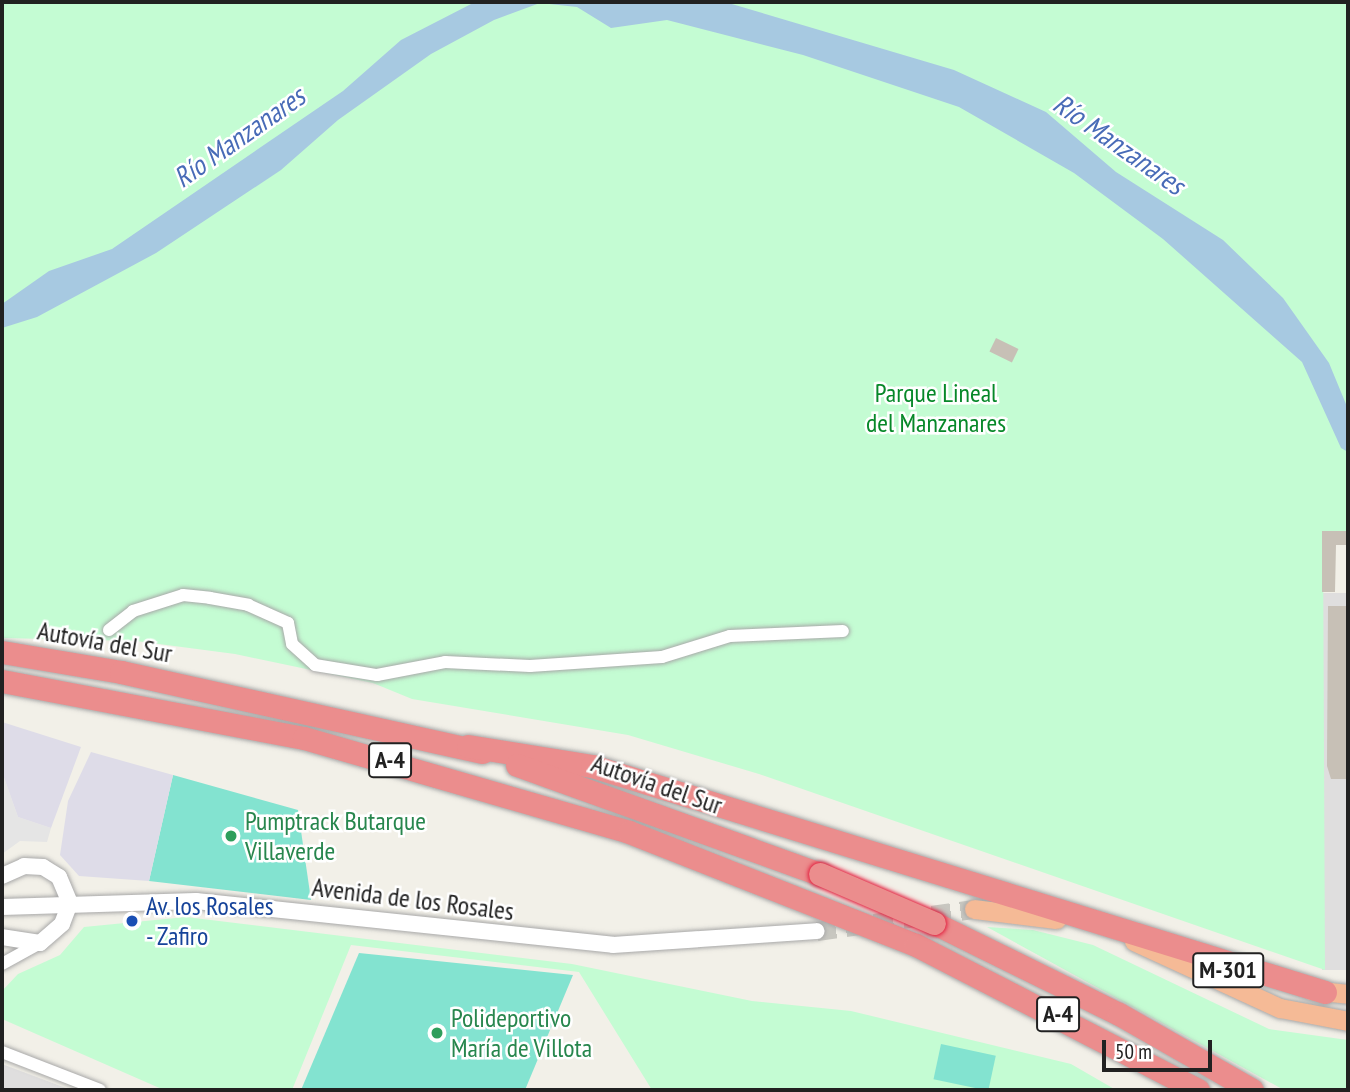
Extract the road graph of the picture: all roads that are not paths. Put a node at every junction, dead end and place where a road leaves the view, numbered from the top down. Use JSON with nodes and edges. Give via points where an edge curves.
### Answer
{"nodes":[{"id":1,"x":109,"y":630,"type":"dead end"},
{"id":2,"x":843,"y":631,"type":"dead end"},
{"id":3,"x":2,"y":652,"type":"edge"},
{"id":4,"x":2,"y":681,"type":"edge"},
{"id":5,"x":468,"y":746,"type":"junction"},
{"id":6,"x":2,"y":876,"type":"edge"},
{"id":7,"x":70,"y":903,"type":"junction"},
{"id":8,"x":2,"y":907,"type":"edge"},
{"id":9,"x":974,"y":909,"type":"tunnel mouth"},
{"id":10,"x":817,"y":932,"type":"tunnel mouth"},
{"id":11,"x":2,"y":937,"type":"edge"},
{"id":12,"x":1134,"y":941,"type":"junction"},
{"id":13,"x":40,"y":943,"type":"junction"},
{"id":14,"x":2,"y":964,"type":"edge"},
{"id":15,"x":1325,"y":992,"type":"junction"},
{"id":16,"x":1348,"y":994,"type":"edge"},
{"id":17,"x":1348,"y":1021,"type":"edge"},
{"id":18,"x":2,"y":1052,"type":"edge"},
{"id":19,"x":100,"y":1090,"type":"edge"},
{"id":20,"x":1198,"y":1090,"type":"edge"},
{"id":21,"x":1252,"y":1090,"type":"edge"}],
"edges":[{"from":1,"to":2,"type":"street","via":[[134,611],[183,595],[210,598],[248,605],[288,622],[292,644],[315,665],[377,676],[445,662],[530,666],[662,657],[730,636]]},
{"from":3,"to":5,"type":"highway","name":"Autovía del Sur","number":"A-4"},
{"from":4,"to":20,"type":"highway","name":"Autovía del Sur","number":"A-4","via":[[304,738],[629,832],[916,945]]},
{"from":5,"to":15,"type":"highway","via":[[592,766]]},
{"from":5,"to":21,"type":"highway","name":"Autovía del Sur","number":"A-4","bridge":true,"via":[[820,874],[934,923],[1119,1014]]},
{"from":6,"to":7,"type":"street","via":[[24,866],[43,867],[59,877]]},
{"from":7,"to":8,"type":"street","name":"Avenida de los Rosales"},
{"from":7,"to":10,"type":"street","name":"Avenida de los Rosales","via":[[196,901],[613,945]]},
{"from":7,"to":13,"type":"street","via":[[62,924]]},
{"from":9,"to":12,"type":"highway","number":"M-301","via":[[1063,920]]},
{"from":11,"to":13,"type":"street"},
{"from":12,"to":15,"type":"highway","number":"M-301","via":[[1274,984]]},
{"from":12,"to":17,"type":"highway","number":"M-301","via":[[1280,1008]]},
{"from":13,"to":14,"type":"street"},
{"from":15,"to":16,"type":"highway","number":"M-301"},
{"from":18,"to":19,"type":"street"}]}
